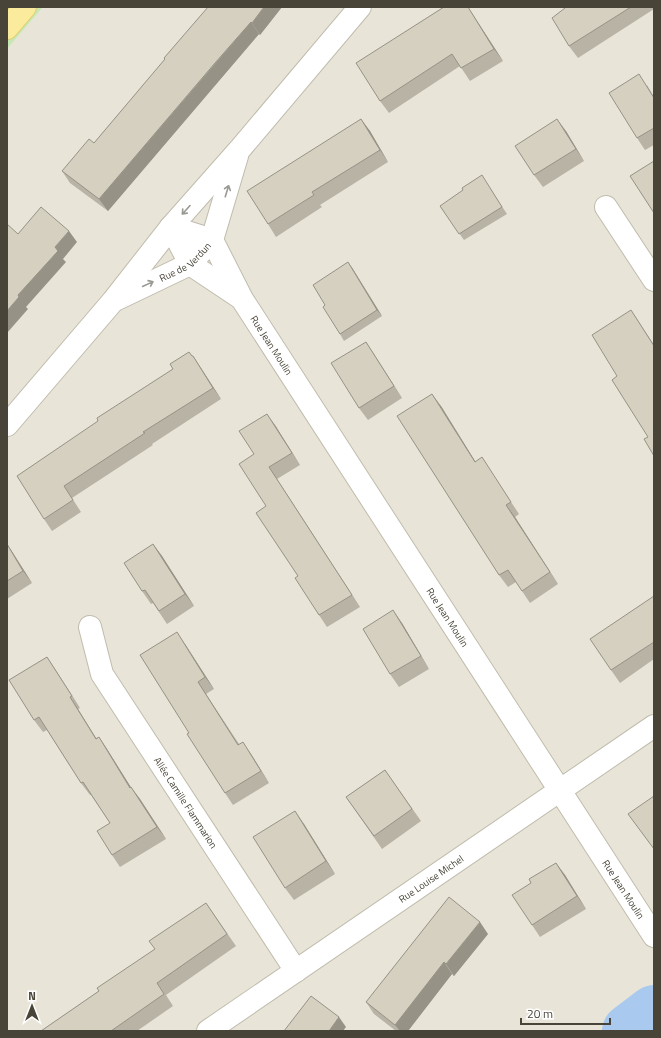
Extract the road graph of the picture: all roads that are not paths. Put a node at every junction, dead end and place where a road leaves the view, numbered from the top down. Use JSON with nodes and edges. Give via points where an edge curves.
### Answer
{"nodes":[{"id":1,"x":25,"y":7,"type":"edge"},
{"id":2,"x":360,"y":7,"type":"edge"},
{"id":3,"x":7,"y":28,"type":"edge"},
{"id":4,"x":240,"y":149,"type":"junction"},
{"id":5,"x":606,"y":207,"type":"dead end"},
{"id":6,"x":171,"y":227,"type":"junction"},
{"id":7,"x":212,"y":240,"type":"junction"},
{"id":8,"x":190,"y":264,"type":"junction"},
{"id":9,"x":654,"y":280,"type":"edge"},
{"id":10,"x":242,"y":299,"type":"junction"},
{"id":11,"x":113,"y":301,"type":"junction"},
{"id":12,"x":7,"y":425,"type":"edge"},
{"id":13,"x":90,"y":628,"type":"dead end"},
{"id":14,"x":654,"y":726,"type":"edge"},
{"id":15,"x":560,"y":790,"type":"junction"},
{"id":16,"x":654,"y":936,"type":"edge"},
{"id":17,"x":296,"y":971,"type":"junction"},
{"id":18,"x":208,"y":1031,"type":"edge"}],
"edges":[{"from":1,"to":3,"type":"main road"},
{"from":2,"to":4,"type":"street","name":"Rue de Verdun"},
{"from":4,"to":6,"type":"street","name":"Rue de Verdun","one_way":true},
{"from":7,"to":4,"type":"street","name":"Rue de Verdun","one_way":true},
{"from":5,"to":9,"type":"street"},
{"from":6,"to":7,"type":"street"},
{"from":6,"to":8,"type":"street","name":"Rue Jean Moulin"},
{"from":6,"to":11,"type":"street","name":"Rue de Verdun"},
{"from":7,"to":8,"type":"street","name":"Rue de Verdun"},
{"from":7,"to":10,"type":"street","name":"Rue Jean Moulin"},
{"from":8,"to":10,"type":"street","name":"Rue Jean Moulin"},
{"from":11,"to":8,"type":"street","name":"Rue de Verdun","one_way":true},
{"from":10,"to":15,"type":"street","name":"Rue Jean Moulin"},
{"from":11,"to":12,"type":"street","name":"Rue de Verdun"},
{"from":13,"to":17,"type":"street","name":"Allée Camille Flammarion","via":[[102,674]]},
{"from":14,"to":15,"type":"street","name":"Rue Louise Michel"},
{"from":15,"to":16,"type":"street","name":"Rue Jean Moulin"},
{"from":15,"to":17,"type":"street","name":"Rue Louise Michel"},
{"from":17,"to":18,"type":"street","name":"Rue Louise Michel"}]}
